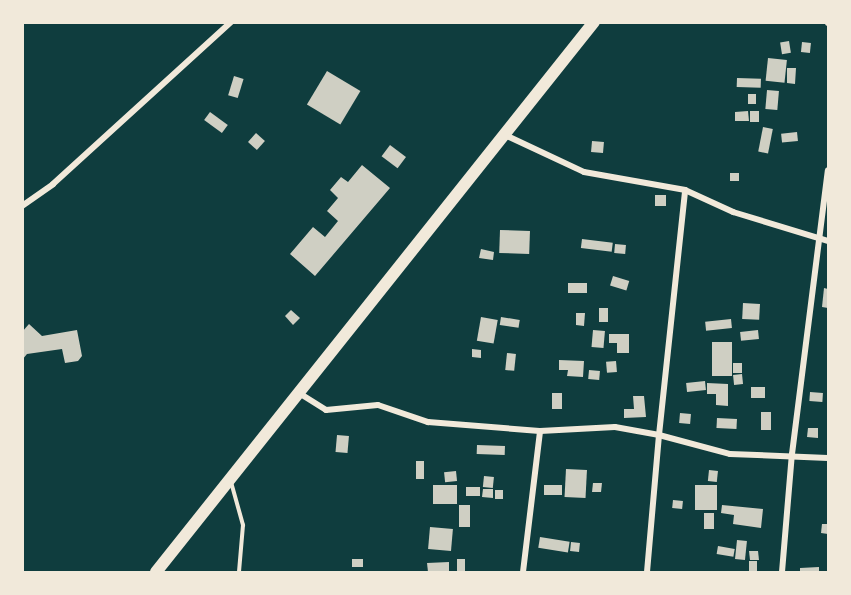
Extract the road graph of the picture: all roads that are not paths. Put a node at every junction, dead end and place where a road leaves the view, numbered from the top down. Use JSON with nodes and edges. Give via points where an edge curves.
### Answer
{"nodes":[{"id":1,"x":231,"y":22,"type":"edge"},
{"id":2,"x":594,"y":22,"type":"edge"},
{"id":3,"x":505,"y":135,"type":"junction"},
{"id":4,"x":828,"y":170,"type":"edge"},
{"id":5,"x":686,"y":190,"type":"junction"},
{"id":6,"x":22,"y":206,"type":"edge"},
{"id":7,"x":825,"y":240,"type":"edge"},
{"id":8,"x":299,"y":393,"type":"junction"},
{"id":9,"x":540,"y":431,"type":"junction"},
{"id":10,"x":659,"y":435,"type":"junction"},
{"id":11,"x":792,"y":454,"type":"junction"},
{"id":12,"x":828,"y":458,"type":"edge"},
{"id":13,"x":230,"y":479,"type":"junction"},
{"id":14,"x":156,"y":573,"type":"edge"},
{"id":15,"x":239,"y":573,"type":"edge"},
{"id":16,"x":523,"y":573,"type":"edge"},
{"id":17,"x":647,"y":573,"type":"edge"},
{"id":18,"x":782,"y":573,"type":"edge"}],
"edges":[{"from":1,"to":6,"type":"street","via":[[53,184]]},
{"from":2,"to":3,"type":"highway"},
{"from":3,"to":5,"type":"street","via":[[584,172]]},
{"from":3,"to":8,"type":"highway"},
{"from":4,"to":7,"type":"street"},
{"from":5,"to":7,"type":"street","via":[[734,212]]},
{"from":5,"to":10,"type":"street"},
{"from":7,"to":11,"type":"street"},
{"from":8,"to":9,"type":"street","via":[[326,410],[378,405],[429,422]]},
{"from":8,"to":13,"type":"highway"},
{"from":9,"to":10,"type":"street","via":[[615,427]]},
{"from":9,"to":16,"type":"street"},
{"from":10,"to":11,"type":"street","via":[[729,454]]},
{"from":10,"to":17,"type":"street"},
{"from":11,"to":12,"type":"street"},
{"from":11,"to":18,"type":"street"},
{"from":13,"to":14,"type":"highway"},
{"from":13,"to":15,"type":"lane","via":[[243,525]]}]}
